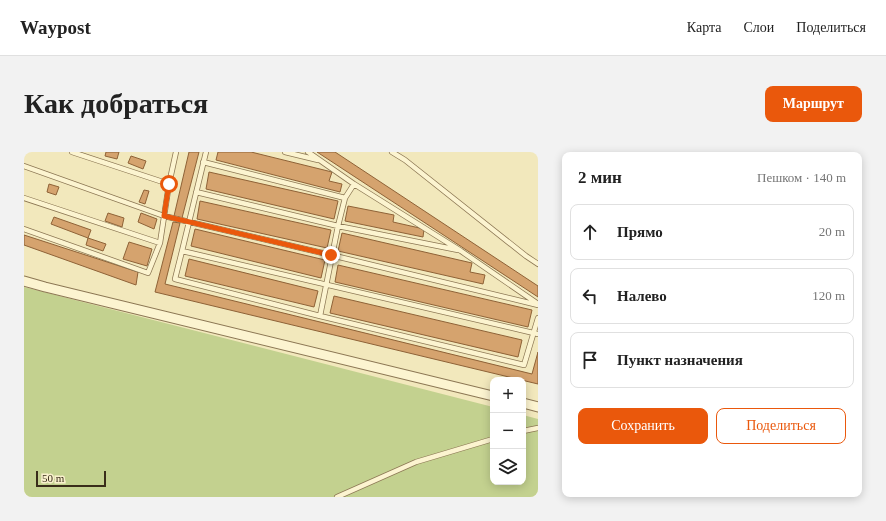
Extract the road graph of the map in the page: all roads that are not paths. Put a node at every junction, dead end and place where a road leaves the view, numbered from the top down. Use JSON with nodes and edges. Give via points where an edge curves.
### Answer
{"nodes":[{"id":1,"x":72,"y":152,"type":"edge"},
{"id":2,"x":176,"y":152,"type":"edge"},
{"id":3,"x":206,"y":152,"type":"edge"},
{"id":4,"x":284,"y":152,"type":"edge"},
{"id":5,"x":308,"y":152,"type":"edge"},
{"id":6,"x":392,"y":152,"type":"edge"},
{"id":7,"x":399,"y":152,"type":"edge"},
{"id":8,"x":405,"y":160,"type":"junction"},
{"id":9,"x":321,"y":161,"type":"junction"},
{"id":10,"x":203,"y":162,"type":"junction"},
{"id":11,"x":24,"y":166,"type":"edge"},
{"id":12,"x":169,"y":184,"type":"junction"},
{"id":13,"x":354,"y":184,"type":"junction"},
{"id":14,"x":196,"y":192,"type":"junction"},
{"id":15,"x":24,"y":198,"type":"edge"},
{"id":16,"x":345,"y":198,"type":"junction"},
{"id":17,"x":164,"y":216,"type":"junction"},
{"id":18,"x":189,"y":222,"type":"junction"},
{"id":19,"x":338,"y":226,"type":"junction"},
{"id":20,"x":24,"y":229,"type":"edge"},
{"id":21,"x":160,"y":243,"type":"junction"},
{"id":22,"x":182,"y":251,"type":"junction"},
{"id":23,"x":461,"y":251,"type":"junction"},
{"id":24,"x":331,"y":255,"type":"junction"},
{"id":25,"x":538,"y":264,"type":"edge"},
{"id":26,"x":24,"y":281,"type":"edge"},
{"id":27,"x":326,"y":285,"type":"junction"},
{"id":28,"x":538,"y":305,"type":"edge"},
{"id":29,"x":320,"y":316,"type":"junction"},
{"id":30,"x":538,"y":318,"type":"edge"},
{"id":31,"x":536,"y":334,"type":"edge"},
{"id":32,"x":490,"y":395,"type":"edge"},
{"id":33,"x":526,"y":404,"type":"edge"},
{"id":34,"x":538,"y":407,"type":"edge"},
{"id":35,"x":538,"y":428,"type":"edge"},
{"id":36,"x":526,"y":430,"type":"edge"},
{"id":37,"x":490,"y":439,"type":"edge"},
{"id":38,"x":337,"y":497,"type":"edge"}],
"edges":[{"from":1,"to":12,"type":"lane"},
{"from":2,"to":12,"type":"lane"},
{"from":3,"to":10,"type":"lane"},
{"from":4,"to":9,"type":"lane"},
{"from":5,"to":9,"type":"lane"},
{"from":6,"to":8,"type":"lane"},
{"from":7,"to":8,"type":"lane"},
{"from":8,"to":25,"type":"lane"},
{"from":9,"to":13,"type":"lane"},
{"from":10,"to":14,"type":"lane"},
{"from":10,"to":16,"type":"lane"},
{"from":11,"to":17,"type":"lane"},
{"from":12,"to":17,"type":"lane"},
{"from":13,"to":16,"type":"lane"},
{"from":13,"to":23,"type":"lane"},
{"from":14,"to":18,"type":"lane"},
{"from":14,"to":19,"type":"lane"},
{"from":15,"to":21,"type":"lane"},
{"from":16,"to":19,"type":"lane"},
{"from":17,"to":18,"type":"lane"},
{"from":17,"to":21,"type":"lane"},
{"from":18,"to":22,"type":"lane"},
{"from":18,"to":24,"type":"lane"},
{"from":19,"to":23,"type":"lane"},
{"from":19,"to":24,"type":"lane"},
{"from":20,"to":21,"type":"lane","via":[[148,273]]},
{"from":22,"to":27,"type":"lane"},
{"from":22,"to":29,"type":"lane","via":[[175,279]]},
{"from":23,"to":28,"type":"lane"},
{"from":24,"to":27,"type":"lane"},
{"from":24,"to":28,"type":"lane"},
{"from":26,"to":32,"type":"street"},
{"from":27,"to":29,"type":"lane"},
{"from":27,"to":31,"type":"lane"},
{"from":29,"to":31,"type":"lane","via":[[524,365]]},
{"from":30,"to":31,"type":"lane"},
{"from":33,"to":34,"type":"street"},
{"from":35,"to":36,"type":"lane"},
{"from":37,"to":38,"type":"lane","via":[[416,462]]}]}
